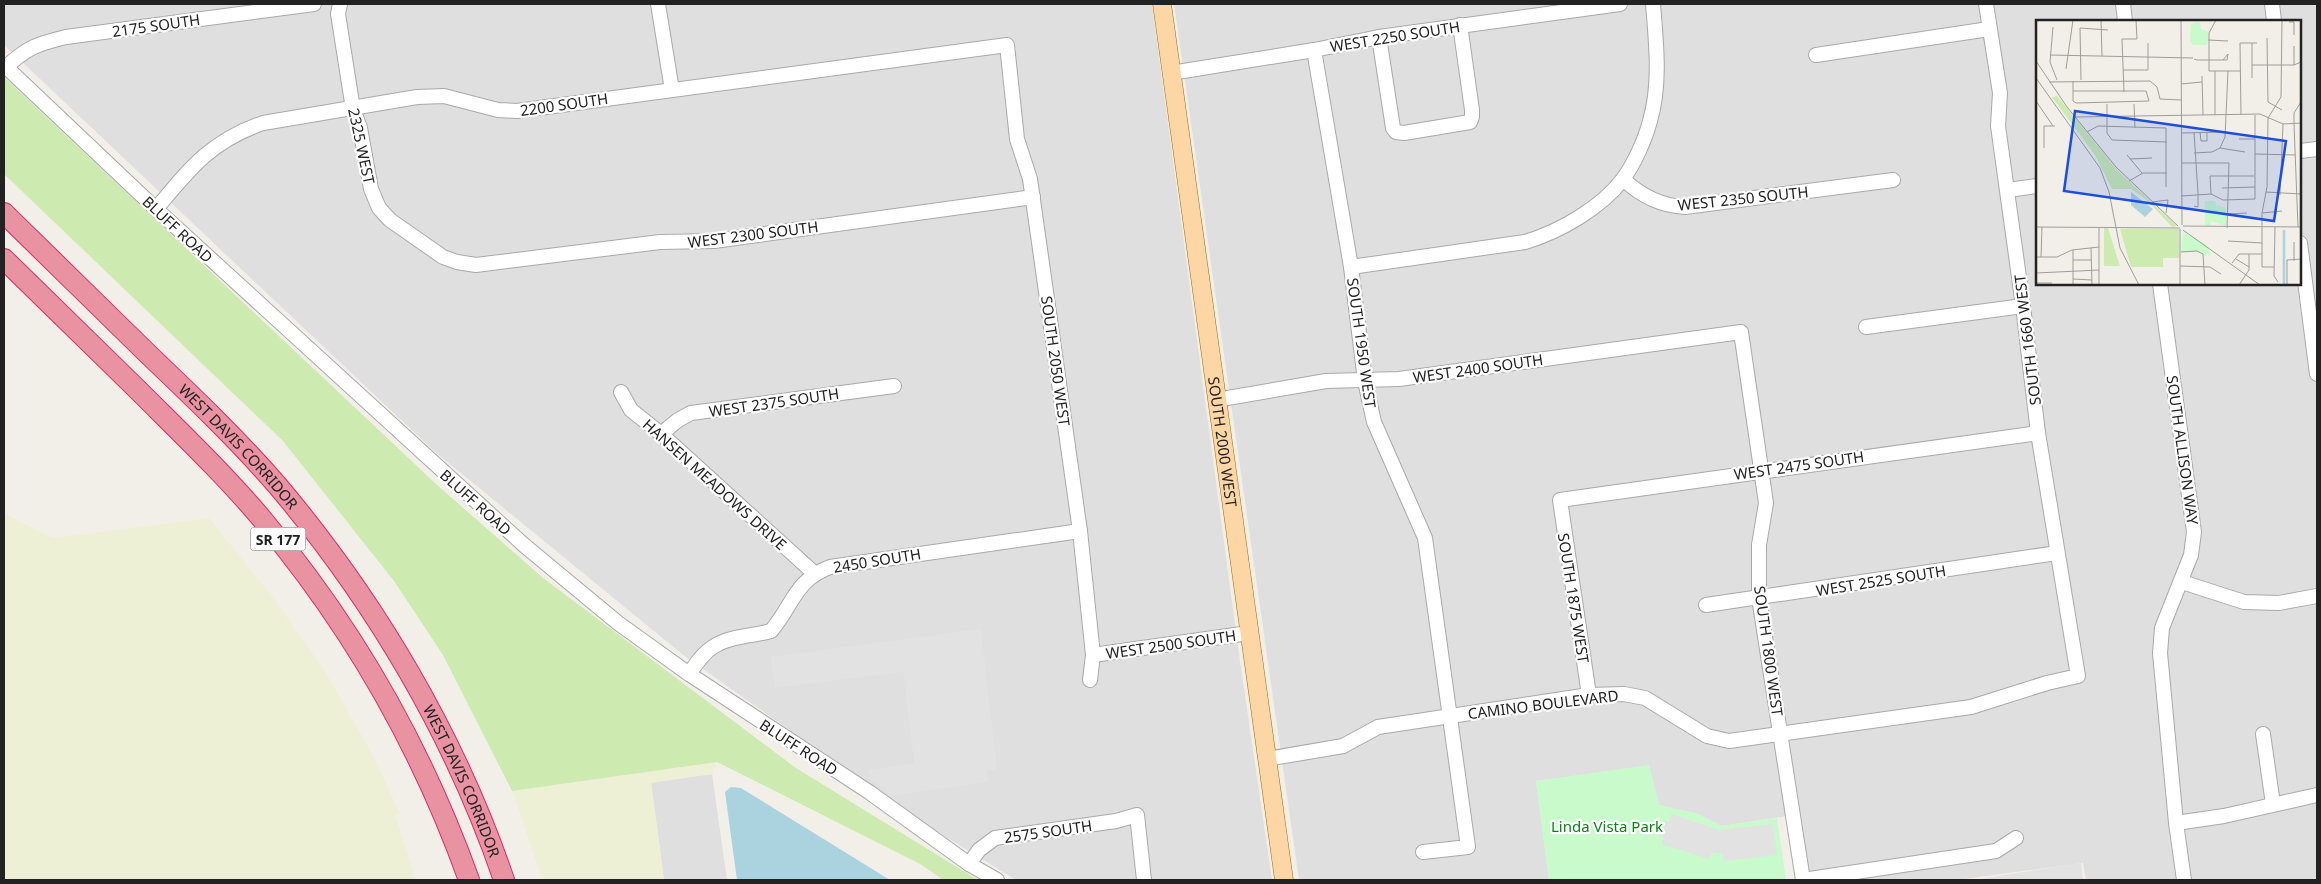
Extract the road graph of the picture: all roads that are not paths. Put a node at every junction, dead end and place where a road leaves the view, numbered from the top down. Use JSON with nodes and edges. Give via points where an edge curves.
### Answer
{"nodes":[{"id":1,"x":314,"y":4,"type":"edge"},
{"id":2,"x":340,"y":4,"type":"edge"},
{"id":3,"x":658,"y":4,"type":"edge"},
{"id":4,"x":1162,"y":4,"type":"edge"},
{"id":5,"x":1620,"y":4,"type":"edge"},
{"id":6,"x":1653,"y":4,"type":"edge"},
{"id":7,"x":1986,"y":4,"type":"edge"},
{"id":8,"x":2123,"y":4,"type":"edge"},
{"id":9,"x":2272,"y":4,"type":"edge"},
{"id":10,"x":2125,"y":20,"type":"edge"},
{"id":11,"x":2274,"y":20,"type":"edge"},
{"id":12,"x":1460,"y":25,"type":"junction"},
{"id":13,"x":1989,"y":29,"type":"junction"},
{"id":14,"x":1378,"y":37,"type":"junction"},
{"id":15,"x":1007,"y":45,"type":"joint"},
{"id":16,"x":1314,"y":50,"type":"junction"},
{"id":17,"x":1816,"y":55,"type":"dead end"},
{"id":18,"x":5,"y":66,"type":"edge"},
{"id":19,"x":1171,"y":73,"type":"junction"},
{"id":20,"x":672,"y":90,"type":"junction"},
{"id":21,"x":353,"y":109,"type":"junction"},
{"id":22,"x":2317,"y":149,"type":"edge"},
{"id":23,"x":2301,"y":151,"type":"edge"},
{"id":24,"x":1623,"y":179,"type":"junction"},
{"id":25,"x":1893,"y":180,"type":"dead end"},
{"id":26,"x":2036,"y":186,"type":"edge"},
{"id":27,"x":2008,"y":190,"type":"junction"},
{"id":28,"x":1033,"y":197,"type":"junction"},
{"id":29,"x":156,"y":209,"type":"junction"},
{"id":30,"x":4,"y":213,"type":"edge"},
{"id":31,"x":2301,"y":251,"type":"edge"},
{"id":32,"x":444,"y":257,"type":"joint"},
{"id":33,"x":4,"y":259,"type":"edge"},
{"id":34,"x":1351,"y":268,"type":"junction"},
{"id":35,"x":2160,"y":285,"type":"edge"},
{"id":36,"x":2023,"y":306,"type":"junction"},
{"id":37,"x":1866,"y":327,"type":"dead end"},
{"id":38,"x":1741,"y":332,"type":"joint"},
{"id":39,"x":2317,"y":374,"type":"edge"},
{"id":40,"x":1365,"y":381,"type":"junction"},
{"id":41,"x":894,"y":386,"type":"dead end"},
{"id":42,"x":621,"y":392,"type":"dead end"},
{"id":43,"x":1216,"y":400,"type":"junction"},
{"id":44,"x":2038,"y":433,"type":"junction"},
{"id":45,"x":661,"y":434,"type":"junction"},
{"id":46,"x":1762,"y":470,"type":"junction"},
{"id":47,"x":1560,"y":500,"type":"joint"},
{"id":48,"x":1080,"y":531,"type":"junction"},
{"id":49,"x":2057,"y":553,"type":"junction"},
{"id":50,"x":814,"y":573,"type":"junction"},
{"id":51,"x":2182,"y":582,"type":"junction"},
{"id":52,"x":2317,"y":596,"type":"edge"},
{"id":53,"x":1759,"y":598,"type":"junction"},
{"id":54,"x":1706,"y":605,"type":"dead end"},
{"id":55,"x":1249,"y":633,"type":"junction"},
{"id":56,"x":1093,"y":655,"type":"junction"},
{"id":57,"x":689,"y":674,"type":"junction"},
{"id":58,"x":2078,"y":676,"type":"joint"},
{"id":59,"x":1090,"y":680,"type":"dead end"},
{"id":60,"x":1589,"y":695,"type":"junction"},
{"id":61,"x":1450,"y":715,"type":"junction"},
{"id":62,"x":2263,"y":734,"type":"dead end"},
{"id":63,"x":1781,"y":735,"type":"junction"},
{"id":64,"x":1267,"y":759,"type":"junction"},
{"id":65,"x":2317,"y":795,"type":"edge"},
{"id":66,"x":2273,"y":804,"type":"junction"},
{"id":67,"x":2176,"y":823,"type":"junction"},
{"id":68,"x":2016,"y":838,"type":"dead end"},
{"id":69,"x":1423,"y":852,"type":"dead end"},
{"id":70,"x":970,"y":864,"type":"junction"},
{"id":71,"x":469,"y":880,"type":"edge"},
{"id":72,"x":504,"y":880,"type":"edge"},
{"id":73,"x":997,"y":880,"type":"edge"},
{"id":74,"x":1144,"y":880,"type":"edge"},
{"id":75,"x":1284,"y":880,"type":"edge"},
{"id":76,"x":1803,"y":880,"type":"edge"},
{"id":77,"x":2184,"y":880,"type":"edge"}],
"edges":[{"from":1,"to":18,"type":"street","name":"2175 SOUTH","via":[[66,37],[23,51]]},
{"from":2,"to":21,"type":"street","name":"2325 WEST","via":[[338,14]]},
{"from":3,"to":20,"type":"street"},
{"from":4,"to":19,"type":"main road","name":"SOUTH 2000 WEST"},
{"from":5,"to":12,"type":"street","name":"WEST 2250 SOUTH"},
{"from":6,"to":24,"type":"street","via":[[1658,54],[1650,121]]},
{"from":7,"to":13,"type":"street","name":"SOUTH 1660 WEST"},
{"from":8,"to":10,"type":"street"},
{"from":9,"to":11,"type":"street"},
{"from":12,"to":14,"type":"street","name":"WEST 2250 SOUTH"},
{"from":12,"to":14,"type":"street","via":[[1472,110],[1470,122],[1404,133],[1393,128]]},
{"from":13,"to":17,"type":"street"},
{"from":13,"to":27,"type":"street","name":"SOUTH 1660 WEST","via":[[2000,93],[1998,126]]},
{"from":14,"to":16,"type":"street","name":"WEST 2250 SOUTH"},
{"from":15,"to":20,"type":"street","name":"2200 SOUTH"},
{"from":15,"to":28,"type":"street","name":"SOUTH 2050 WEST","via":[[1017,139]]},
{"from":16,"to":19,"type":"street","name":"WEST 2250 SOUTH"},
{"from":16,"to":34,"type":"street","name":"SOUTH 1950 WEST"},
{"from":18,"to":29,"type":"street","name":"BLUFF ROAD"},
{"from":19,"to":43,"type":"main road","name":"SOUTH 2000 WEST"},
{"from":20,"to":21,"type":"street","name":"2200 SOUTH","via":[[517,111],[498,110],[444,96],[417,97]]},
{"from":21,"to":29,"type":"street","name":"2200 SOUTH","via":[[263,123],[240,130],[193,164]]},
{"from":21,"to":32,"type":"street","name":"2325 WEST","via":[[360,128],[371,189],[379,208],[390,220]]},
{"from":22,"to":23,"type":"street"},
{"from":24,"to":25,"type":"street","name":"WEST 2350 SOUTH","via":[[1652,200],[1685,207]]},
{"from":24,"to":34,"type":"street","via":[[1581,216],[1541,237]]},
{"from":26,"to":27,"type":"street"},
{"from":27,"to":36,"type":"street","name":"SOUTH 1660 WEST"},
{"from":28,"to":32,"type":"street","name":"WEST 2300 SOUTH","via":[[714,241],[660,242],[476,264]]},
{"from":28,"to":48,"type":"street","name":"SOUTH 2050 WEST"},
{"from":29,"to":57,"type":"street","name":"BLUFF ROAD","via":[[525,546],[618,623]]},
{"from":30,"to":72,"type":"highway","name":"WEST DAVIS CORRIDOR","number":"SR 177","via":[[224,429],[277,486],[325,546],[380,626],[434,719],[480,818]]},
{"from":31,"to":39,"type":"street"},
{"from":33,"to":71,"type":"highway","name":"WEST DAVIS CORRIDOR","number":"SR 177","via":[[212,464],[306,574],[388,702],[438,802]]},
{"from":34,"to":40,"type":"street","name":"SOUTH 1950 WEST"},
{"from":35,"to":51,"type":"street","name":"SOUTH ALLISON WAY","via":[[2194,532]]},
{"from":36,"to":37,"type":"street"},
{"from":36,"to":44,"type":"street","name":"SOUTH 1660 WEST"},
{"from":38,"to":40,"type":"street","name":"WEST 2400 SOUTH"},
{"from":38,"to":46,"type":"street","name":"SOUTH 1800 WEST"},
{"from":40,"to":43,"type":"street","name":"WEST 2400 SOUTH","via":[[1326,382]]},
{"from":40,"to":61,"type":"street","name":"SOUTH 1950 WEST","via":[[1374,422],[1426,538]]},
{"from":41,"to":45,"type":"street","name":"WEST 2375 SOUTH","via":[[691,413]]},
{"from":42,"to":45,"type":"street","name":"HANSEN MEADOWS DRIVE","via":[[631,410]]},
{"from":43,"to":55,"type":"main road","name":"SOUTH 2000 WEST"},
{"from":44,"to":46,"type":"street","name":"WEST 2475 SOUTH"},
{"from":44,"to":49,"type":"street","name":"SOUTH 1660 WEST"},
{"from":45,"to":50,"type":"street","name":"HANSEN MEADOWS DRIVE"},
{"from":46,"to":47,"type":"street","name":"WEST 2475 SOUTH"},
{"from":46,"to":53,"type":"street","name":"SOUTH 1800 WEST","via":[[1766,504],[1759,545]]},
{"from":47,"to":60,"type":"street","name":"SOUTH 1875 WEST"},
{"from":48,"to":50,"type":"street","name":"2450 SOUTH","via":[[830,567]]},
{"from":48,"to":56,"type":"street","name":"SOUTH 2050 WEST"},
{"from":49,"to":53,"type":"street","name":"WEST 2525 SOUTH"},
{"from":49,"to":58,"type":"street","name":"SOUTH 1660 WEST"},
{"from":50,"to":57,"type":"street","name":"2450 SOUTH","via":[[771,631],[714,646]]},
{"from":51,"to":52,"type":"street","via":[[2244,602],[2279,602]]},
{"from":51,"to":67,"type":"street","name":"SOUTH ALLISON WAY","via":[[2162,628],[2160,653]]},
{"from":53,"to":54,"type":"street","name":"WEST 2525 SOUTH"},
{"from":53,"to":63,"type":"street","name":"SOUTH 1800 WEST"},
{"from":55,"to":56,"type":"street","name":"WEST 2500 SOUTH"},
{"from":55,"to":64,"type":"main road","name":"SOUTH 2000 WEST"},
{"from":56,"to":59,"type":"street","name":"SOUTH 2050 WEST"},
{"from":57,"to":70,"type":"street","name":"BLUFF ROAD","via":[[869,792]]},
{"from":58,"to":63,"type":"street","name":"CAMINO BOULEVARD","via":[[2047,682],[1972,707]]},
{"from":60,"to":61,"type":"street","name":"CAMINO BOULEVARD"},
{"from":60,"to":63,"type":"street","name":"CAMINO BOULEVARD","via":[[1624,694],[1645,698],[1707,736],[1728,741]]},
{"from":61,"to":64,"type":"street","name":"CAMINO BOULEVARD","via":[[1378,727],[1343,746]]},
{"from":61,"to":69,"type":"street","name":"SOUTH 1950 WEST","via":[[1468,847]]},
{"from":62,"to":66,"type":"street"},
{"from":63,"to":76,"type":"street","name":"SOUTH 1800 WEST"},
{"from":64,"to":75,"type":"main road","name":"SOUTH 2000 WEST"},
{"from":65,"to":66,"type":"street"},
{"from":66,"to":67,"type":"street"},
{"from":67,"to":77,"type":"street","name":"SOUTH ALLISON WAY"},
{"from":68,"to":76,"type":"street","via":[[1996,852]]},
{"from":70,"to":73,"type":"street","name":"BLUFF ROAD"},
{"from":70,"to":74,"type":"street","name":"2575 SOUTH","via":[[978,850],[995,838],[1138,815]]}]}
